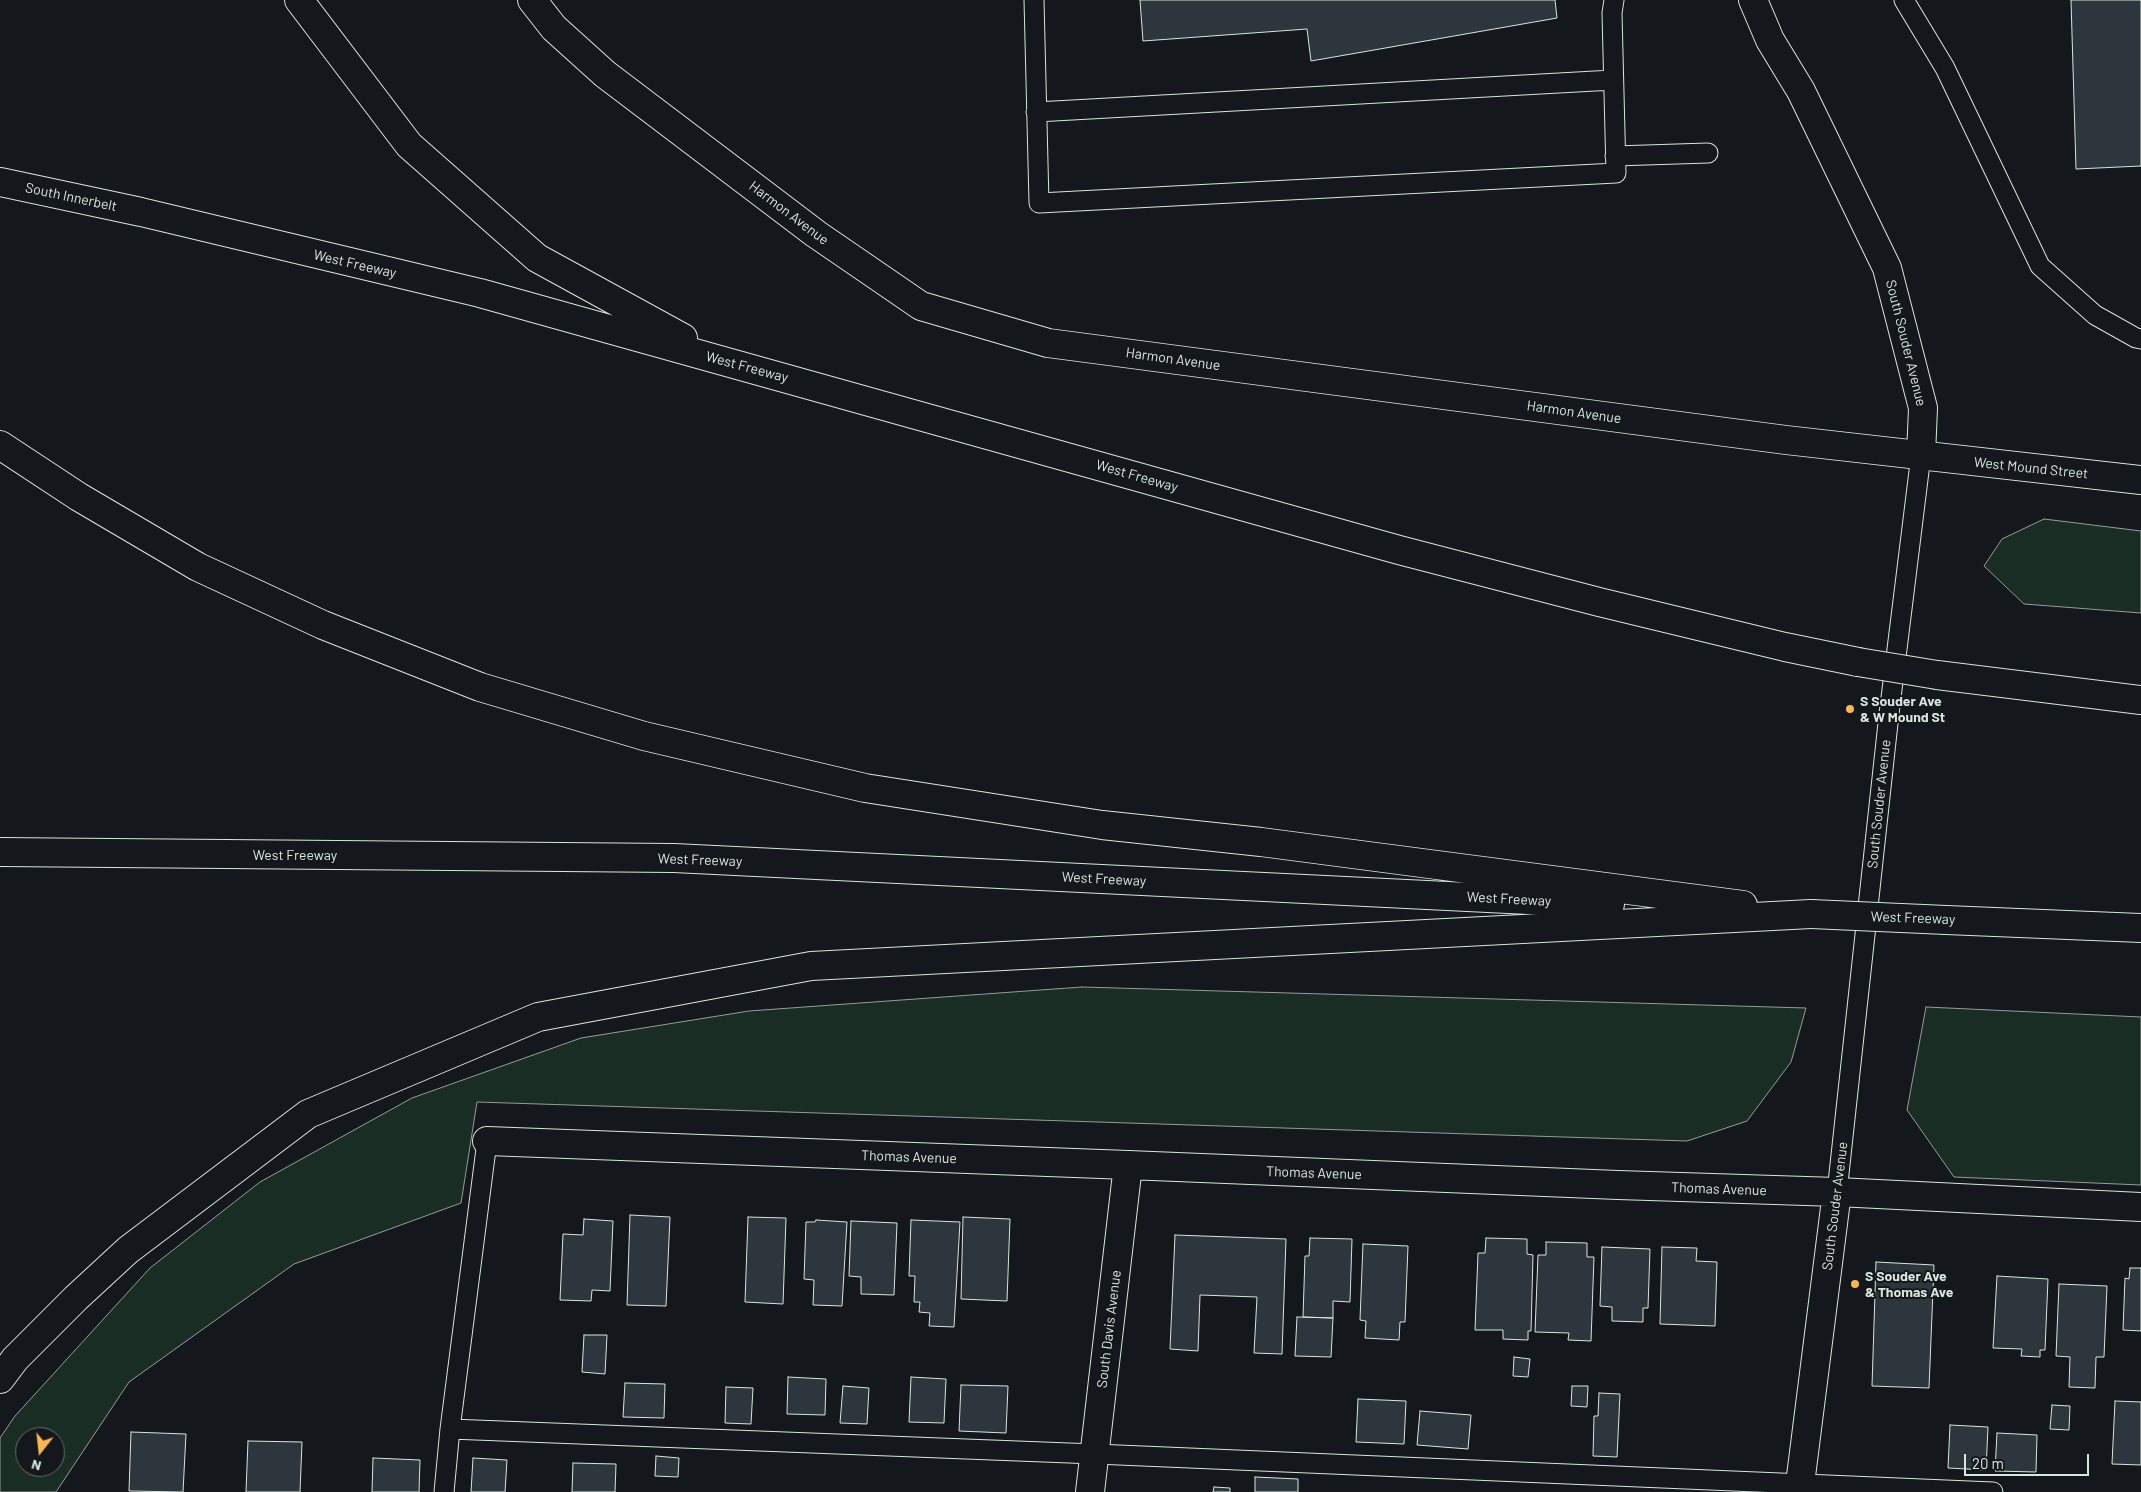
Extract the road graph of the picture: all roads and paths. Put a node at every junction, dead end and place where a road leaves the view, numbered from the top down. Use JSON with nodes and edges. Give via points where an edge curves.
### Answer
{"nodes":[{"id":1,"x":299,"y":0,"type":"edge"},
{"id":2,"x":532,"y":0,"type":"edge"},
{"id":3,"x":1034,"y":0,"type":"edge"},
{"id":4,"x":1614,"y":0,"type":"edge"},
{"id":5,"x":1753,"y":0,"type":"edge"},
{"id":6,"x":1904,"y":0,"type":"edge"},
{"id":7,"x":1613,"y":80,"type":"junction"},
{"id":8,"x":1036,"y":112,"type":"junction"},
{"id":9,"x":1708,"y":153,"type":"dead end"},
{"id":10,"x":1615,"y":156,"type":"junction"},
{"id":11,"x":0,"y":182,"type":"edge"},
{"id":12,"x":141,"y":212,"type":"joint"},
{"id":13,"x":2141,"y":339,"type":"edge"},
{"id":14,"x":724,"y":360,"type":"junction"},
{"id":15,"x":0,"y":445,"type":"edge"},
{"id":16,"x":1921,"y":455,"type":"junction"},
{"id":17,"x":2141,"y":480,"type":"edge"},
{"id":18,"x":2141,"y":700,"type":"edge"},
{"id":19,"x":0,"y":852,"type":"edge"},
{"id":20,"x":1811,"y":914,"type":"junction"},
{"id":21,"x":2141,"y":928,"type":"edge"},
{"id":22,"x":487,"y":1141,"type":"joint"},
{"id":23,"x":1128,"y":1165,"type":"junction"},
{"id":24,"x":1837,"y":1192,"type":"junction"},
{"id":25,"x":2141,"y":1207,"type":"edge"},
{"id":26,"x":0,"y":1379,"type":"edge"},
{"id":27,"x":450,"y":1429,"type":"junction"},
{"id":28,"x":1095,"y":1454,"type":"junction"},
{"id":29,"x":1800,"y":1488,"type":"edge"},
{"id":30,"x":444,"y":1492,"type":"edge"},
{"id":31,"x":1090,"y":1492,"type":"edge"},
{"id":32,"x":1994,"y":1492,"type":"edge"}],
"edges":[{"from":1,"to":14,"type":"main road","via":[[409,145],[537,258]]},
{"from":2,"to":16,"type":"main road","name":"Harmon Avenue","via":[[554,28],[605,74],[816,234],[921,306],[1048,343],[1757,437]]},
{"from":3,"to":8,"type":"lane"},
{"from":4,"to":7,"type":"lane"},
{"from":5,"to":16,"type":"main road","name":"South Souder Avenue","via":[[1770,40],[1801,91],[1887,268],[1923,408]]},
{"from":6,"to":13,"type":"lane","via":[[1945,68],[2040,266],[2095,315]]},
{"from":7,"to":8,"type":"lane"},
{"from":7,"to":10,"type":"lane"},
{"from":8,"to":10,"type":"lane","via":[[1039,203],[1616,173]]},
{"from":9,"to":10,"type":"lane"},
{"from":11,"to":12,"type":"main road","name":"South Innerbelt"},
{"from":12,"to":14,"type":"main road","name":"West Freeway","via":[[480,294]]},
{"from":14,"to":18,"type":"main road","name":"West Freeway","bridge":true,"via":[[1399,550],[1785,647],[1937,675]]},
{"from":15,"to":20,"type":"main road","via":[[79,497],[198,567],[324,625],[480,687],[644,736],[865,788],[1092,823],[1271,843]]},
{"from":16,"to":17,"type":"main road","name":"West Mound Street"},
{"from":16,"to":24,"type":"lane","name":"South Souder Avenue","via":[[1891,695]]},
{"from":19,"to":20,"type":"main road","name":"West Freeway","via":[[674,858]]},
{"from":20,"to":21,"type":"main road","name":"West Freeway","bridge":true},
{"from":20,"to":26,"type":"main road","via":[[811,966],[538,1017],[308,1114],[128,1250],[15,1359]]},
{"from":22,"to":23,"type":"main road","name":"Thomas Avenue"},
{"from":22,"to":27,"type":"lane"},
{"from":23,"to":24,"type":"main road","name":"Thomas Avenue"},
{"from":23,"to":28,"type":"main road","name":"South Davis Avenue"},
{"from":24,"to":25,"type":"main road","name":"Thomas Avenue"},
{"from":24,"to":29,"type":"main road","name":"South Souder Avenue"},
{"from":27,"to":28,"type":"lane"},
{"from":27,"to":30,"type":"lane"},
{"from":28,"to":29,"type":"lane"},
{"from":28,"to":31,"type":"main road","name":"South Davis Avenue"},
{"from":29,"to":32,"type":"lane"}]}
